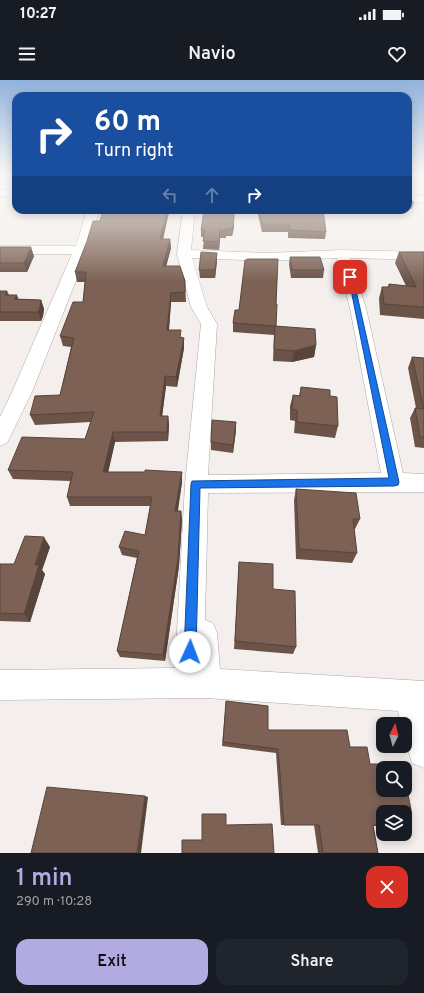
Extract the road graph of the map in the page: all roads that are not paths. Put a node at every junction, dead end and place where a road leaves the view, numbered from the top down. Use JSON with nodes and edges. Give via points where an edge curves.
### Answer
{"nodes":[{"id":1,"x":91,"y":214,"type":"edge"},
{"id":2,"x":189,"y":214,"type":"edge"},
{"id":3,"x":0,"y":250,"type":"edge"},
{"id":4,"x":81,"y":250,"type":"junction"},
{"id":5,"x":184,"y":254,"type":"junction"},
{"id":6,"x":342,"y":254,"type":"junction"},
{"id":7,"x":424,"y":256,"type":"edge"},
{"id":8,"x":6,"y":412,"type":"edge"},
{"id":9,"x":0,"y":438,"type":"edge"},
{"id":10,"x":394,"y":482,"type":"junction"},
{"id":11,"x":424,"y":483,"type":"edge"},
{"id":12,"x":196,"y":484,"type":"junction"},
{"id":13,"x":197,"y":683,"type":"junction"},
{"id":14,"x":0,"y":685,"type":"edge"},
{"id":15,"x":417,"y":696,"type":"edge"},
{"id":16,"x":424,"y":751,"type":"edge"}],
"edges":[{"from":1,"to":4,"type":"street"},
{"from":2,"to":5,"type":"street"},
{"from":3,"to":4,"type":"street"},
{"from":4,"to":8,"type":"street"},
{"from":5,"to":6,"type":"street","via":[[267,257]]},
{"from":5,"to":12,"type":"street","via":[[199,307],[209,324]]},
{"from":6,"to":7,"type":"street"},
{"from":6,"to":10,"type":"street","via":[[358,308]]},
{"from":8,"to":9,"type":"street"},
{"from":10,"to":11,"type":"street"},
{"from":10,"to":12,"type":"street"},
{"from":12,"to":13,"type":"street"},
{"from":13,"to":14,"type":"street"},
{"from":13,"to":15,"type":"street"},
{"from":15,"to":16,"type":"street"}]}
